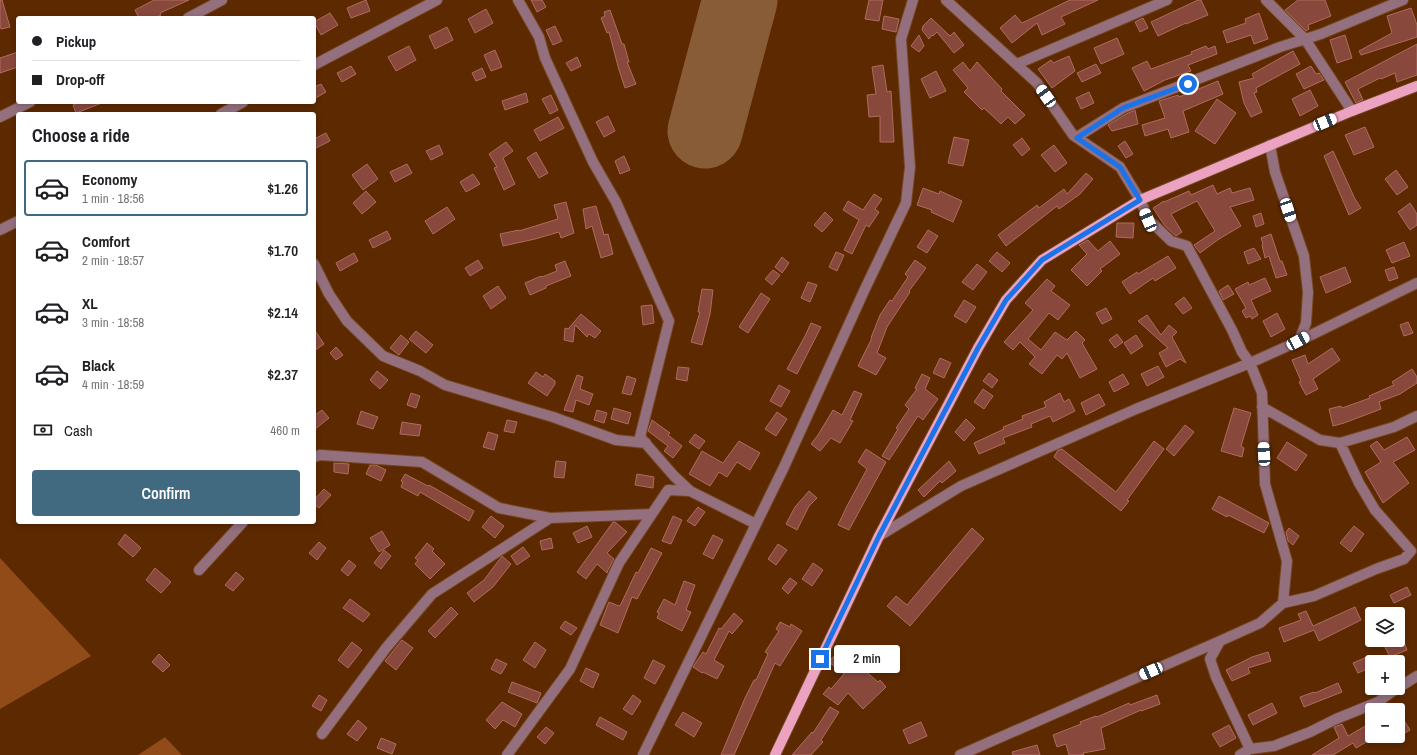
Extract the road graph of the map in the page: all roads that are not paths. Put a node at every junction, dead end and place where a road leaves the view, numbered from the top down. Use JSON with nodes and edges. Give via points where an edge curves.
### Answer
{"nodes":[{"id":1,"x":222,"y":0,"type":"edge"},
{"id":2,"x":437,"y":0,"type":"edge"},
{"id":3,"x":518,"y":0,"type":"edge"},
{"id":4,"x":913,"y":0,"type":"edge"},
{"id":5,"x":946,"y":0,"type":"edge"},
{"id":6,"x":1167,"y":0,"type":"edge"},
{"id":7,"x":1266,"y":0,"type":"edge"},
{"id":8,"x":1403,"y":0,"type":"edge"},
{"id":9,"x":192,"y":16,"type":"edge"},
{"id":10,"x":1305,"y":39,"type":"junction"},
{"id":11,"x":316,"y":64,"type":"edge"},
{"id":12,"x":1017,"y":64,"type":"junction"},
{"id":13,"x":1417,"y":86,"type":"edge"},
{"id":14,"x":26,"y":104,"type":"edge"},
{"id":15,"x":240,"y":104,"type":"edge"},
{"id":16,"x":1352,"y":111,"type":"junction"},
{"id":17,"x":225,"y":112,"type":"edge"},
{"id":18,"x":0,"y":116,"type":"edge"},
{"id":19,"x":1077,"y":138,"type":"junction"},
{"id":20,"x":1270,"y":146,"type":"junction"},
{"id":21,"x":1140,"y":200,"type":"junction"},
{"id":22,"x":16,"y":222,"type":"edge"},
{"id":23,"x":0,"y":230,"type":"edge"},
{"id":24,"x":316,"y":268,"type":"edge"},
{"id":25,"x":1417,"y":283,"type":"edge"},
{"id":26,"x":1298,"y":341,"type":"junction"},
{"id":27,"x":1250,"y":363,"type":"junction"},
{"id":28,"x":1262,"y":407,"type":"junction"},
{"id":29,"x":1417,"y":416,"type":"edge"},
{"id":30,"x":646,"y":443,"type":"junction"},
{"id":31,"x":1340,"y":443,"type":"junction"},
{"id":32,"x":316,"y":456,"type":"edge"},
{"id":33,"x":690,"y":491,"type":"junction"},
{"id":34,"x":652,"y":514,"type":"junction"},
{"id":35,"x":550,"y":518,"type":"junction"},
{"id":36,"x":241,"y":524,"type":"edge"},
{"id":37,"x":756,"y":524,"type":"junction"},
{"id":38,"x":879,"y":536,"type":"junction"},
{"id":39,"x":1414,"y":550,"type":"edge"},
{"id":40,"x":199,"y":570,"type":"dead end"},
{"id":41,"x":1283,"y":603,"type":"junction"},
{"id":42,"x":1220,"y":641,"type":"junction"},
{"id":43,"x":1417,"y":676,"type":"edge"},
{"id":44,"x":1405,"y":684,"type":"edge"},
{"id":45,"x":1388,"y":695,"type":"edge"},
{"id":46,"x":322,"y":734,"type":"dead end"},
{"id":47,"x":1250,"y":749,"type":"junction"},
{"id":48,"x":507,"y":755,"type":"edge"},
{"id":49,"x":643,"y":755,"type":"edge"},
{"id":50,"x":775,"y":755,"type":"edge"},
{"id":51,"x":960,"y":755,"type":"edge"},
{"id":52,"x":1240,"y":755,"type":"edge"}],
"edges":[{"from":1,"to":9,"type":"street"},
{"from":2,"to":11,"type":"street"},
{"from":3,"to":30,"type":"street","via":[[539,37],[545,58],[593,162],[616,202],[669,321],[640,437]]},
{"from":4,"to":37,"type":"street","via":[[901,39],[910,166],[906,204]]},
{"from":5,"to":12,"type":"street"},
{"from":6,"to":12,"type":"street"},
{"from":7,"to":10,"type":"street"},
{"from":8,"to":10,"type":"street"},
{"from":10,"to":16,"type":"street"},
{"from":10,"to":19,"type":"street","via":[[1123,108]]},
{"from":12,"to":19,"type":"street","via":[[1037,83]]},
{"from":13,"to":16,"type":"main road"},
{"from":14,"to":18,"type":"street"},
{"from":15,"to":17,"type":"street"},
{"from":16,"to":20,"type":"main road"},
{"from":19,"to":21,"type":"street","via":[[1120,167]]},
{"from":20,"to":21,"type":"main road"},
{"from":20,"to":26,"type":"street","via":[[1275,172],[1304,256],[1308,292],[1306,323]]},
{"from":21,"to":27,"type":"street","via":[[1148,220],[1170,241],[1186,246]]},
{"from":21,"to":38,"type":"main road","via":[[1042,260],[1006,300]]},
{"from":22,"to":23,"type":"street"},
{"from":24,"to":30,"type":"street","via":[[347,321],[383,356],[420,371],[445,385],[553,417],[616,440]]},
{"from":25,"to":26,"type":"street"},
{"from":26,"to":27,"type":"street"},
{"from":27,"to":28,"type":"street","via":[[1262,392]]},
{"from":27,"to":38,"type":"street","via":[[1136,409],[961,486]]},
{"from":28,"to":31,"type":"street","via":[[1320,440]]},
{"from":28,"to":41,"type":"street","via":[[1265,484],[1287,561]]},
{"from":29,"to":31,"type":"street","via":[[1394,427]]},
{"from":30,"to":33,"type":"street"},
{"from":31,"to":39,"type":"street","via":[[1375,510]]},
{"from":32,"to":35,"type":"street","via":[[422,462],[499,508]]},
{"from":33,"to":34,"type":"street","via":[[668,490]]},
{"from":33,"to":37,"type":"street"},
{"from":34,"to":35,"type":"street"},
{"from":34,"to":48,"type":"street","via":[[619,564],[570,668]]},
{"from":35,"to":46,"type":"street","via":[[432,594],[386,648]]},
{"from":36,"to":40,"type":"street"},
{"from":37,"to":49,"type":"street"},
{"from":38,"to":50,"type":"main road"},
{"from":39,"to":41,"type":"street","via":[[1404,559],[1314,596]]},
{"from":41,"to":42,"type":"street","via":[[1260,623]]},
{"from":42,"to":47,"type":"street","via":[[1210,659]]},
{"from":42,"to":51,"type":"street"},
{"from":43,"to":44,"type":"street"},
{"from":45,"to":47,"type":"street","via":[[1378,702],[1310,732],[1274,746]]},
{"from":47,"to":52,"type":"street"}]}
